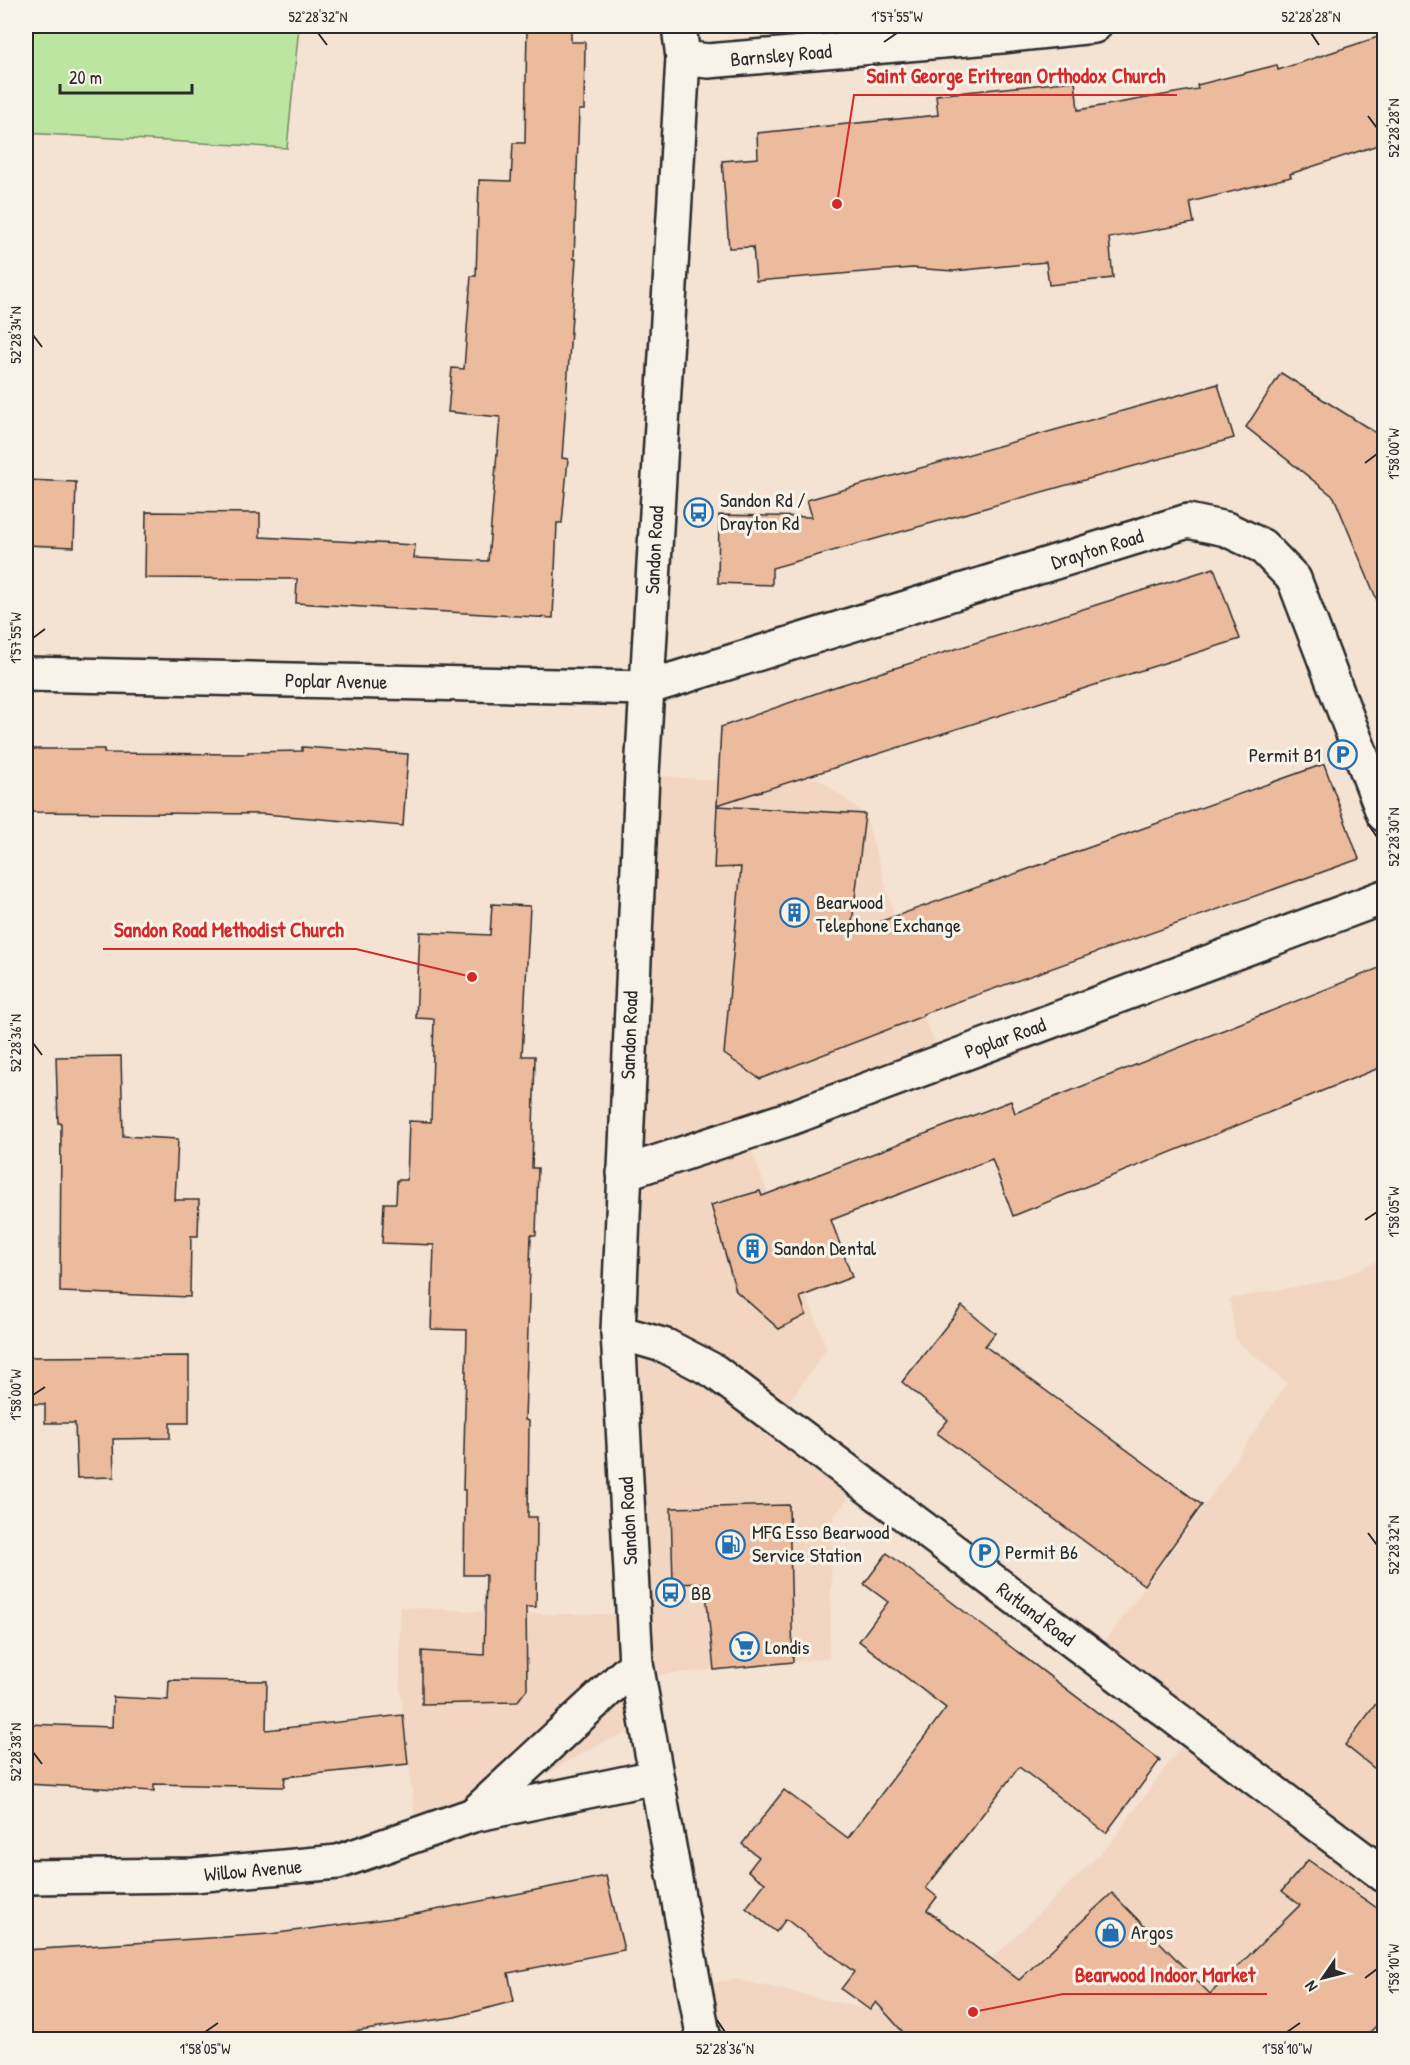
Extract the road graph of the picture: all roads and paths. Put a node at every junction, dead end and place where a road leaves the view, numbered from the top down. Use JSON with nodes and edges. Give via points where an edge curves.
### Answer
{"nodes":[{"id":1,"x":679,"y":26,"type":"edge"},
{"id":2,"x":1095,"y":26,"type":"edge"},
{"id":3,"x":683,"y":58,"type":"junction"},
{"id":4,"x":26,"y":674,"type":"edge"},
{"id":5,"x":646,"y":688,"type":"junction"},
{"id":6,"x":1384,"y":815,"type":"edge"},
{"id":7,"x":1384,"y":897,"type":"edge"},
{"id":8,"x":624,"y":1173,"type":"junction"},
{"id":9,"x":618,"y":1332,"type":"junction"},
{"id":10,"x":636,"y":1664,"type":"junction"},
{"id":11,"x":655,"y":1777,"type":"junction"},
{"id":12,"x":473,"y":1815,"type":"junction"},
{"id":13,"x":1384,"y":1875,"type":"edge"},
{"id":14,"x":26,"y":1877,"type":"edge"},
{"id":15,"x":704,"y":2040,"type":"edge"}],
"edges":[{"from":1,"to":3,"type":"street","name":"Sandon Road"},
{"from":2,"to":3,"type":"street","name":"Barnsley Road","via":[[708,61]]},
{"from":3,"to":5,"type":"street","name":"Sandon Road"},
{"from":4,"to":5,"type":"street","name":"Poplar Avenue"},
{"from":5,"to":6,"type":"street","name":"Drayton Road","via":[[1188,521],[1226,529],[1262,546],[1294,579]]},
{"from":5,"to":8,"type":"street","name":"Sandon Road"},
{"from":7,"to":8,"type":"street","name":"Poplar Road","via":[[788,1119]]},
{"from":8,"to":9,"type":"street","name":"Sandon Road"},
{"from":9,"to":10,"type":"street","name":"Sandon Road"},
{"from":9,"to":13,"type":"street","name":"Rutland Road","via":[[666,1346],[714,1371]]},
{"from":10,"to":11,"type":"street","name":"Sandon Road"},
{"from":10,"to":12,"type":"street","name":"Willow Avenue"},
{"from":11,"to":12,"type":"street","name":"Willow Avenue"},
{"from":11,"to":15,"type":"street","name":"Sandon Road"},
{"from":12,"to":14,"type":"street","name":"Willow Avenue","via":[[338,1862],[194,1875]]}]}
